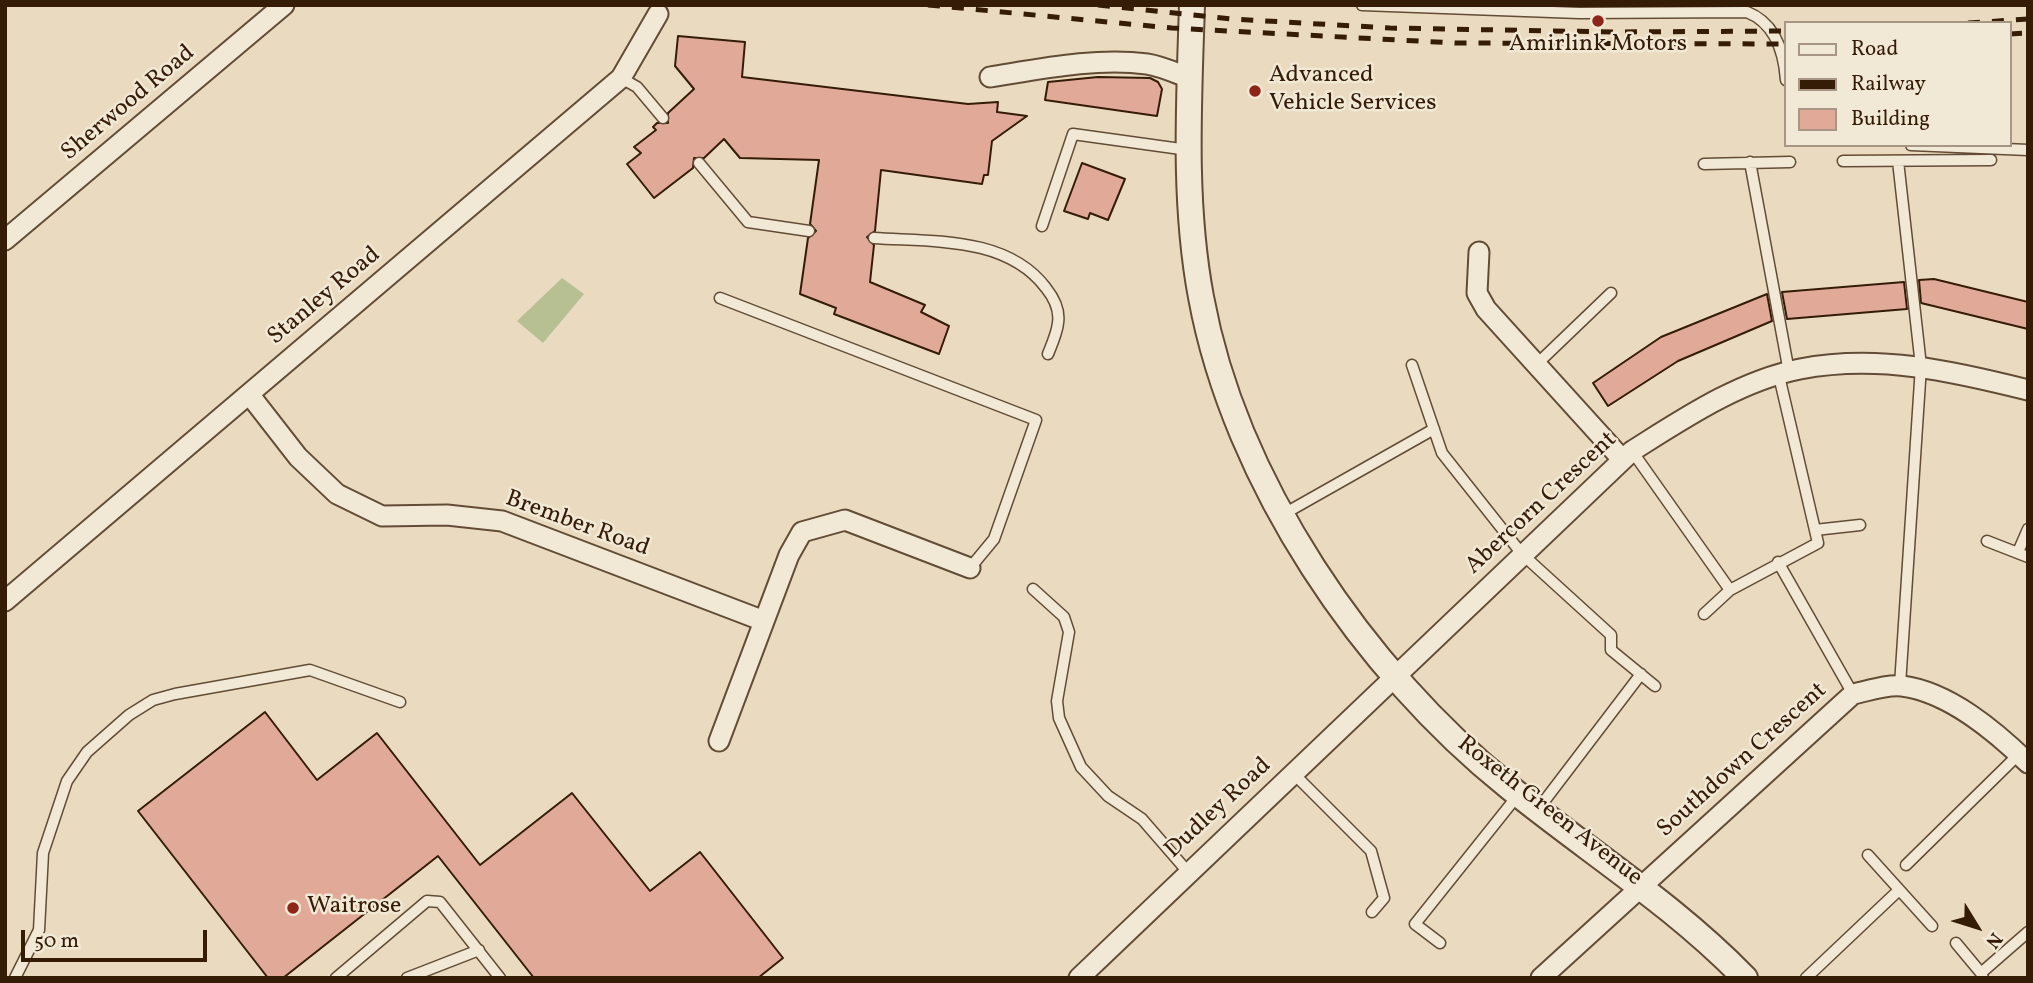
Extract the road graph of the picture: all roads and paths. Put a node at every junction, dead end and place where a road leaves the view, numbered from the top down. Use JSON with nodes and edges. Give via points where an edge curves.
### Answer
{"nodes":[{"id":1,"x":1192,"y":5,"type":"edge"},
{"id":2,"x":1362,"y":5,"type":"edge"},
{"id":3,"x":277,"y":7,"type":"edge"},
{"id":4,"x":658,"y":14,"type":"dead end"},
{"id":5,"x":1784,"y":55,"type":"edge"},
{"id":6,"x":990,"y":77,"type":"dead end"},
{"id":7,"x":621,"y":78,"type":"junction"},
{"id":8,"x":1189,"y":78,"type":"junction"},
{"id":9,"x":663,"y":118,"type":"dead end"},
{"id":10,"x":1958,"y":147,"type":"edge"},
{"id":11,"x":1189,"y":150,"type":"junction"},
{"id":12,"x":2028,"y":150,"type":"edge"},
{"id":13,"x":1991,"y":160,"type":"dead end"},
{"id":14,"x":1898,"y":161,"type":"junction"},
{"id":15,"x":1750,"y":162,"type":"junction"},
{"id":16,"x":1790,"y":162,"type":"dead end"},
{"id":17,"x":1843,"y":162,"type":"dead end"},
{"id":18,"x":699,"y":163,"type":"dead end"},
{"id":19,"x":1704,"y":164,"type":"dead end"},
{"id":20,"x":1042,"y":226,"type":"dead end"},
{"id":21,"x":809,"y":232,"type":"dead end"},
{"id":22,"x":874,"y":238,"type":"dead end"},
{"id":23,"x":5,"y":240,"type":"edge"},
{"id":24,"x":1479,"y":252,"type":"dead end"},
{"id":25,"x":1611,"y":293,"type":"dead end"},
{"id":26,"x":720,"y":298,"type":"dead end"},
{"id":27,"x":1048,"y":354,"type":"dead end"},
{"id":28,"x":1538,"y":363,"type":"junction"},
{"id":29,"x":1412,"y":365,"type":"dead end"},
{"id":30,"x":1921,"y":366,"type":"junction"},
{"id":31,"x":1784,"y":374,"type":"junction"},
{"id":32,"x":2028,"y":390,"type":"edge"},
{"id":33,"x":248,"y":394,"type":"junction"},
{"id":34,"x":1434,"y":429,"type":"junction"},
{"id":35,"x":1626,"y":454,"type":"junction"},
{"id":36,"x":1282,"y":515,"type":"junction"},
{"id":37,"x":1860,"y":524,"type":"dead end"},
{"id":38,"x":2028,"y":529,"type":"edge"},
{"id":39,"x":1815,"y":530,"type":"junction"},
{"id":40,"x":1987,"y":541,"type":"dead end"},
{"id":41,"x":1522,"y":554,"type":"junction"},
{"id":42,"x":2023,"y":555,"type":"edge"},
{"id":43,"x":1778,"y":562,"type":"junction"},
{"id":44,"x":970,"y":568,"type":"joint"},
{"id":45,"x":1033,"y":589,"type":"dead end"},
{"id":46,"x":1730,"y":590,"type":"junction"},
{"id":47,"x":5,"y":601,"type":"edge"},
{"id":48,"x":1704,"y":614,"type":"dead end"},
{"id":49,"x":764,"y":621,"type":"junction"},
{"id":50,"x":1641,"y":674,"type":"junction"},
{"id":51,"x":1395,"y":677,"type":"junction"},
{"id":52,"x":1900,"y":685,"type":"junction"},
{"id":53,"x":1656,"y":686,"type":"dead end"},
{"id":54,"x":1853,"y":694,"type":"junction"},
{"id":55,"x":400,"y":702,"type":"dead end"},
{"id":56,"x":719,"y":741,"type":"dead end"},
{"id":57,"x":2023,"y":759,"type":"edge"},
{"id":58,"x":1293,"y":774,"type":"junction"},
{"id":59,"x":1529,"y":802,"type":"junction"},
{"id":60,"x":1868,"y":855,"type":"dead end"},
{"id":61,"x":1906,"y":864,"type":"dead end"},
{"id":62,"x":1188,"y":872,"type":"junction"},
{"id":63,"x":1642,"y":885,"type":"junction"},
{"id":64,"x":1899,"y":890,"type":"junction"},
{"id":65,"x":1371,"y":912,"type":"dead end"},
{"id":66,"x":1931,"y":926,"type":"dead end"},
{"id":67,"x":2028,"y":932,"type":"edge"},
{"id":68,"x":1440,"y":943,"type":"dead end"},
{"id":69,"x":1956,"y":943,"type":"dead end"},
{"id":70,"x":479,"y":950,"type":"junction"},
{"id":71,"x":1982,"y":976,"type":"edge"},
{"id":72,"x":15,"y":978,"type":"edge"},
{"id":73,"x":336,"y":978,"type":"edge"},
{"id":74,"x":407,"y":978,"type":"edge"},
{"id":75,"x":500,"y":978,"type":"edge"},
{"id":76,"x":1079,"y":978,"type":"edge"},
{"id":77,"x":1541,"y":978,"type":"edge"},
{"id":78,"x":1745,"y":978,"type":"edge"},
{"id":79,"x":1806,"y":978,"type":"edge"}],
"edges":[{"from":1,"to":8,"type":"street","name":"Roxeth Green Avenue"},
{"from":2,"to":5,"type":"lane","via":[[1579,13],[1747,12],[1768,24]]},
{"from":3,"to":23,"type":"street","name":"Sherwood Road"},
{"from":4,"to":7,"type":"street","name":"Stanley Road"},
{"from":6,"to":8,"type":"street","via":[[1042,69],[1149,64]]},
{"from":7,"to":9,"type":"lane","via":[[637,87]]},
{"from":7,"to":33,"type":"street","name":"Stanley Road"},
{"from":8,"to":11,"type":"street","name":"Roxeth Green Avenue"},
{"from":10,"to":12,"type":"lane"},
{"from":11,"to":20,"type":"lane","via":[[1073,134]]},
{"from":11,"to":36,"type":"street","name":"Roxeth Green Avenue","via":[[1201,297],[1227,391]]},
{"from":13,"to":14,"type":"lane"},
{"from":14,"to":17,"type":"lane"},
{"from":14,"to":30,"type":"lane"},
{"from":15,"to":16,"type":"lane"},
{"from":15,"to":19,"type":"lane"},
{"from":15,"to":31,"type":"lane"},
{"from":18,"to":21,"type":"lane","via":[[748,222]]},
{"from":22,"to":27,"type":"lane","via":[[971,245],[1021,265],[1046,288],[1058,311]]},
{"from":24,"to":28,"type":"street","via":[[1477,293],[1481,301]]},
{"from":25,"to":28,"type":"lane"},
{"from":26,"to":44,"type":"lane","via":[[1036,420],[994,539]]},
{"from":28,"to":35,"type":"street"},
{"from":29,"to":34,"type":"lane"},
{"from":30,"to":31,"type":"street","name":"Abercorn Crescent","via":[[1867,362]]},
{"from":30,"to":32,"type":"street","name":"Abercorn Crescent"},
{"from":30,"to":52,"type":"lane"},
{"from":31,"to":35,"type":"street","name":"Abercorn Crescent","via":[[1740,389]]},
{"from":31,"to":39,"type":"lane"},
{"from":33,"to":47,"type":"street","name":"Stanley Road"},
{"from":33,"to":49,"type":"street","name":"Brember Road","via":[[298,457],[337,494],[382,516],[447,515],[502,521]]},
{"from":34,"to":36,"type":"lane"},
{"from":34,"to":41,"type":"lane","via":[[1442,453]]},
{"from":35,"to":41,"type":"street","name":"Abercorn Crescent"},
{"from":35,"to":46,"type":"lane"},
{"from":36,"to":51,"type":"street","name":"Roxeth Green Avenue","via":[[1319,579]]},
{"from":37,"to":39,"type":"lane"},
{"from":38,"to":42,"type":"lane"},
{"from":39,"to":43,"type":"lane","via":[[1818,543]]},
{"from":40,"to":42,"type":"lane"},
{"from":41,"to":50,"type":"lane","via":[[1611,635],[1611,650]]},
{"from":41,"to":51,"type":"street","name":"Abercorn Crescent"},
{"from":43,"to":46,"type":"lane"},
{"from":43,"to":54,"type":"lane"},
{"from":44,"to":49,"type":"street","via":[[845,520],[802,532]]},
{"from":45,"to":62,"type":"lane","via":[[1064,617],[1069,632],[1057,701],[1059,718],[1081,767],[1108,796],[1142,819]]},
{"from":46,"to":48,"type":"lane"},
{"from":49,"to":56,"type":"street"},
{"from":50,"to":53,"type":"lane"},
{"from":50,"to":59,"type":"lane"},
{"from":51,"to":58,"type":"street","name":"Dudley Road"},
{"from":51,"to":59,"type":"street","name":"Roxeth Green Avenue","via":[[1422,710]]},
{"from":52,"to":54,"type":"street","name":"Southdown Crescent"},
{"from":52,"to":57,"type":"street","name":"Southdown Crescent","via":[[1961,709]]},
{"from":54,"to":63,"type":"street","name":"Southdown Crescent"},
{"from":55,"to":72,"type":"lane","via":[[310,670],[175,694],[153,700],[129,715],[87,752],[67,781],[43,853],[39,930]]},
{"from":57,"to":61,"type":"lane"},
{"from":58,"to":62,"type":"street","name":"Dudley Road"},
{"from":58,"to":65,"type":"lane","via":[[1371,851],[1384,898]]},
{"from":59,"to":63,"type":"street","name":"Roxeth Green Avenue"},
{"from":59,"to":68,"type":"lane","via":[[1415,925]]},
{"from":60,"to":64,"type":"lane"},
{"from":62,"to":76,"type":"street","name":"Dudley Road"},
{"from":63,"to":77,"type":"street","name":"Southdown Crescent"},
{"from":63,"to":78,"type":"street","name":"Roxeth Green Avenue","via":[[1713,944]]},
{"from":64,"to":66,"type":"lane"},
{"from":64,"to":79,"type":"lane"},
{"from":67,"to":71,"type":"lane"},
{"from":69,"to":71,"type":"lane"},
{"from":70,"to":73,"type":"lane","via":[[440,902],[427,901]]},
{"from":70,"to":74,"type":"lane"},
{"from":70,"to":75,"type":"lane"}]}
